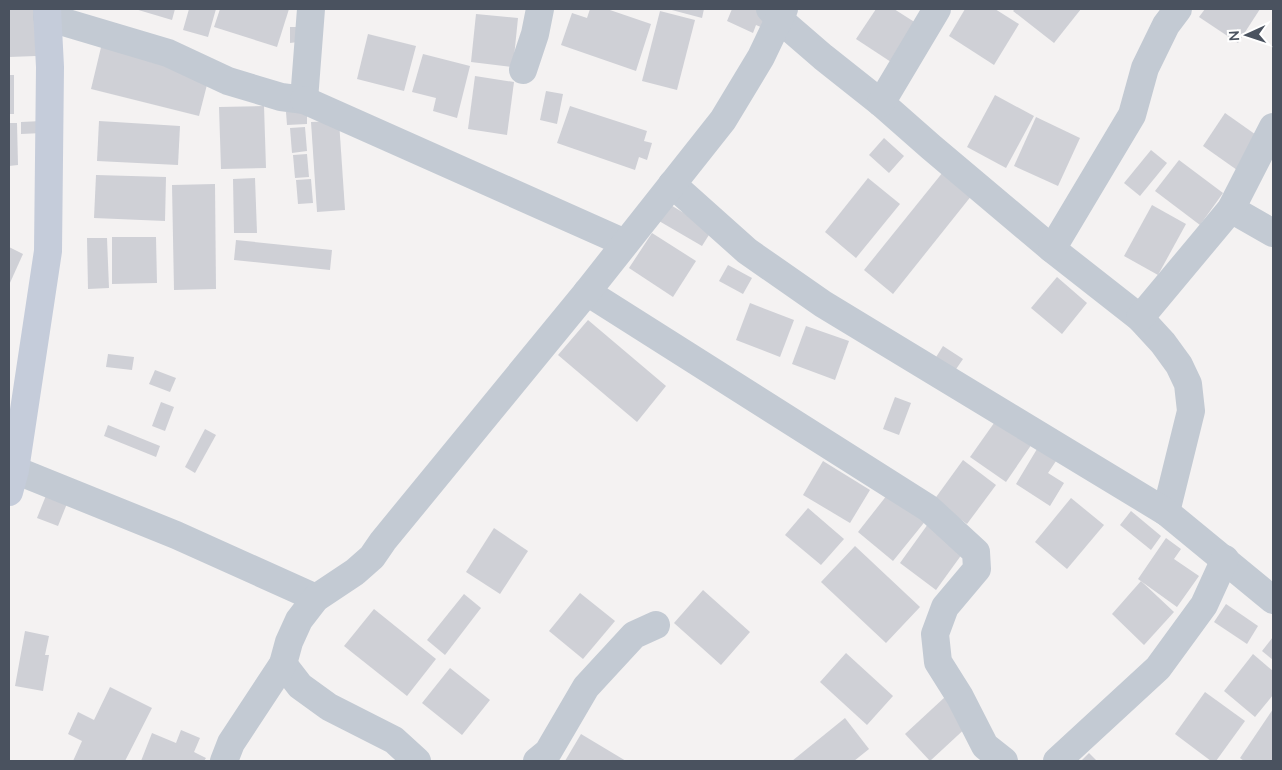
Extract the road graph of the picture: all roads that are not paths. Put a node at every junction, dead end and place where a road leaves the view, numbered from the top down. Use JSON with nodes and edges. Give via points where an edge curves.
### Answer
{"nodes":[{"id":1,"x":311,"y":9,"type":"edge"},
{"id":2,"x":540,"y":9,"type":"edge"},
{"id":3,"x":937,"y":9,"type":"edge"},
{"id":4,"x":1178,"y":9,"type":"edge"},
{"id":5,"x":778,"y":12,"type":"edge"},
{"id":6,"x":47,"y":13,"type":"edge"},
{"id":7,"x":523,"y":70,"type":"dead end"},
{"id":8,"x":304,"y":100,"type":"junction"},
{"id":9,"x":881,"y":103,"type":"junction"},
{"id":10,"x":1273,"y":127,"type":"edge"},
{"id":11,"x":672,"y":184,"type":"junction"},
{"id":12,"x":1231,"y":209,"type":"junction"},
{"id":13,"x":1273,"y":233,"type":"edge"},
{"id":14,"x":625,"y":244,"type":"junction"},
{"id":15,"x":1052,"y":249,"type":"junction"},
{"id":16,"x":587,"y":292,"type":"junction"},
{"id":17,"x":1140,"y":318,"type":"junction"},
{"id":18,"x":12,"y":481,"type":"edge"},
{"id":19,"x":1166,"y":512,"type":"junction"},
{"id":20,"x":1225,"y":559,"type":"junction"},
{"id":21,"x":316,"y":598,"type":"junction"},
{"id":22,"x":1273,"y":600,"type":"edge"},
{"id":23,"x":656,"y":626,"type":"dead end"},
{"id":24,"x":283,"y":664,"type":"junction"},
{"id":25,"x":224,"y":761,"type":"edge"},
{"id":26,"x":417,"y":761,"type":"edge"},
{"id":27,"x":537,"y":761,"type":"edge"},
{"id":28,"x":1004,"y":761,"type":"edge"},
{"id":29,"x":1057,"y":761,"type":"edge"}],
"edges":[{"from":1,"to":8,"type":"street"},
{"from":2,"to":7,"type":"street"},
{"from":3,"to":9,"type":"street"},
{"from":4,"to":15,"type":"street","via":[[1166,25],[1145,68],[1132,114]]},
{"from":5,"to":9,"type":"street","via":[[823,57]]},
{"from":5,"to":11,"type":"street","via":[[761,57],[723,120]]},
{"from":6,"to":8,"type":"street","via":[[168,53],[228,81],[280,97]]},
{"from":6,"to":18,"type":"street","via":[[50,67],[48,251]]},
{"from":8,"to":14,"type":"street"},
{"from":9,"to":15,"type":"street"},
{"from":10,"to":12,"type":"street"},
{"from":11,"to":14,"type":"street"},
{"from":11,"to":19,"type":"street","via":[[747,251],[823,304]]},
{"from":12,"to":13,"type":"street"},
{"from":12,"to":17,"type":"street"},
{"from":14,"to":16,"type":"street"},
{"from":15,"to":17,"type":"street"},
{"from":16,"to":21,"type":"street","via":[[372,557]]},
{"from":16,"to":28,"type":"street","via":[[928,508],[976,552],[977,569],[945,606],[935,634],[938,662],[985,746]]},
{"from":17,"to":19,"type":"street","via":[[1179,365],[1188,384],[1191,411]]},
{"from":18,"to":21,"type":"street","via":[[176,535]]},
{"from":19,"to":20,"type":"street"},
{"from":20,"to":22,"type":"street"},
{"from":20,"to":29,"type":"street","via":[[1204,605],[1158,668]]},
{"from":21,"to":24,"type":"street","via":[[299,620]]},
{"from":23,"to":27,"type":"street","via":[[634,635],[586,687],[548,752]]},
{"from":24,"to":25,"type":"street","via":[[231,743]]},
{"from":24,"to":26,"type":"street","via":[[300,686],[329,707],[394,740]]}]}
